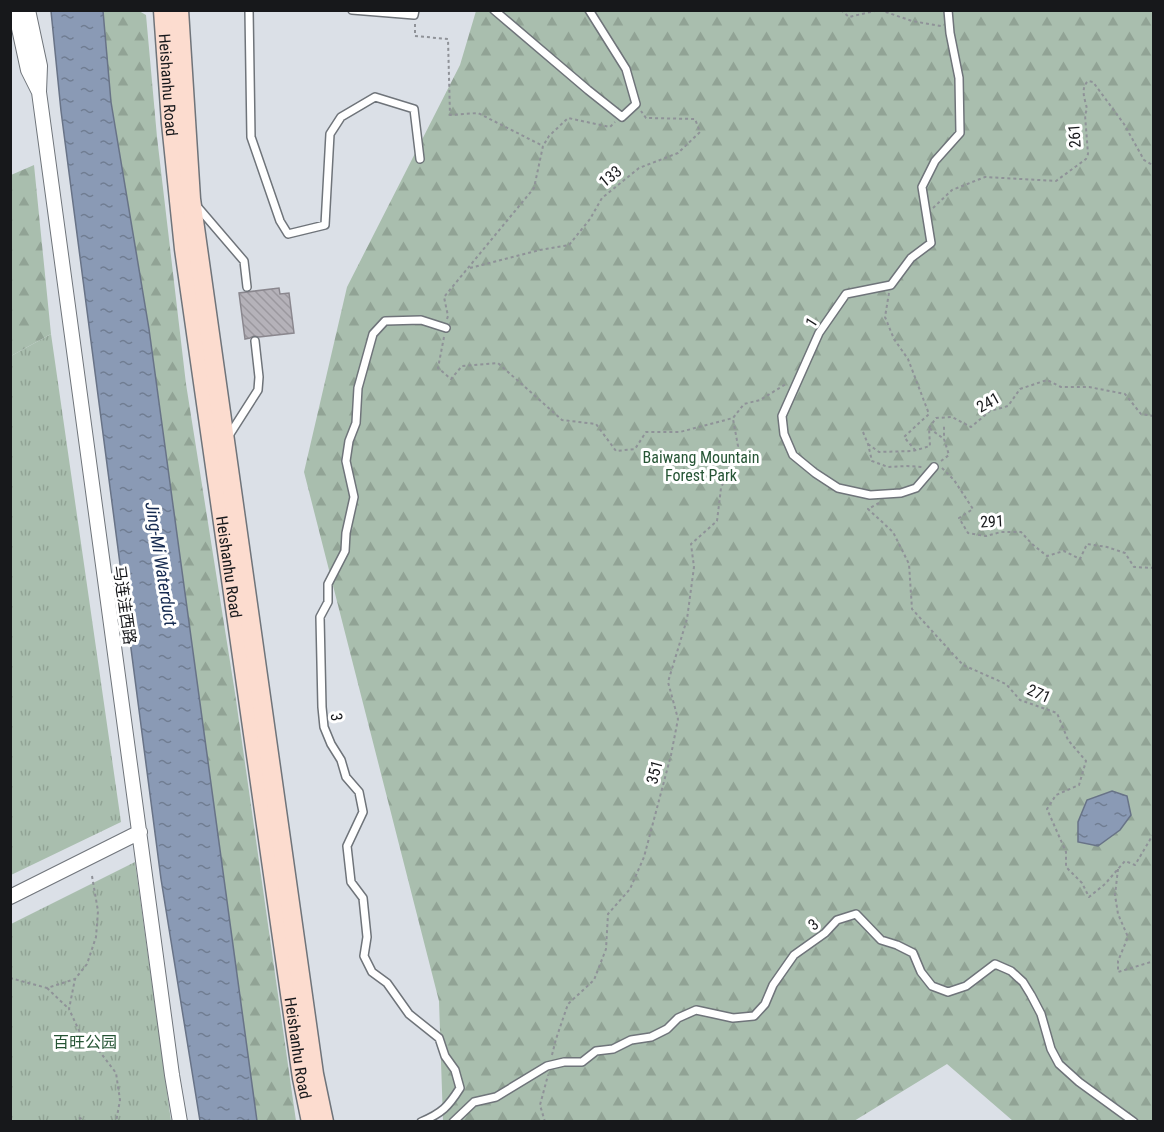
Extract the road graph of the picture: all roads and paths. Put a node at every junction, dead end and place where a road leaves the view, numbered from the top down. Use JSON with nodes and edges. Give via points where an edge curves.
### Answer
{"nodes":[{"id":1,"x":15,"y":10,"type":"edge"},
{"id":2,"x":28,"y":10,"type":"edge"},
{"id":3,"x":163,"y":10,"type":"edge"},
{"id":4,"x":179,"y":10,"type":"edge"},
{"id":5,"x":249,"y":10,"type":"edge"},
{"id":6,"x":352,"y":10,"type":"edge"},
{"id":7,"x":494,"y":10,"type":"edge"},
{"id":8,"x":589,"y":10,"type":"edge"},
{"id":9,"x":842,"y":10,"type":"edge"},
{"id":10,"x":879,"y":10,"type":"edge"},
{"id":11,"x":948,"y":10,"type":"edge"},
{"id":12,"x":415,"y":13,"type":"edge"},
{"id":13,"x":949,"y":28,"type":"junction"},
{"id":14,"x":39,"y":92,"type":"junction"},
{"id":15,"x":636,"y":104,"type":"junction"},
{"id":16,"x":622,"y":117,"type":"junction"},
{"id":17,"x":543,"y":146,"type":"junction"},
{"id":18,"x":420,"y":159,"type":"dead end"},
{"id":19,"x":1154,"y":166,"type":"edge"},
{"id":20,"x":191,"y":199,"type":"junction"},
{"id":21,"x":927,"y":214,"type":"junction"},
{"id":22,"x":468,"y":269,"type":"junction"},
{"id":23,"x":891,"y":285,"type":"junction"},
{"id":24,"x":247,"y":287,"type":"dead end"},
{"id":25,"x":446,"y":328,"type":"junction"},
{"id":26,"x":255,"y":341,"type":"dead end"},
{"id":27,"x":801,"y":374,"type":"junction"},
{"id":28,"x":1154,"y":416,"type":"edge"},
{"id":29,"x":733,"y":418,"type":"junction"},
{"id":30,"x":944,"y":424,"type":"dead end"},
{"id":31,"x":929,"y":428,"type":"junction"},
{"id":32,"x":863,"y":432,"type":"dead end"},
{"id":33,"x":944,"y":439,"type":"junction"},
{"id":34,"x":225,"y":442,"type":"junction"},
{"id":35,"x":868,"y":444,"type":"junction"},
{"id":36,"x":915,"y":450,"type":"junction"},
{"id":37,"x":934,"y":467,"type":"junction"},
{"id":38,"x":901,"y":493,"type":"junction"},
{"id":39,"x":1154,"y":567,"type":"edge"},
{"id":40,"x":140,"y":832,"type":"junction"},
{"id":41,"x":1154,"y":833,"type":"edge"},
{"id":42,"x":1118,"y":868,"type":"junction"},
{"id":43,"x":92,"y":876,"type":"dead end"},
{"id":44,"x":10,"y":897,"type":"edge"},
{"id":45,"x":1154,"y":961,"type":"edge"},
{"id":46,"x":10,"y":978,"type":"edge"},
{"id":47,"x":75,"y":979,"type":"junction"},
{"id":48,"x":47,"y":988,"type":"junction"},
{"id":49,"x":69,"y":1009,"type":"junction"},
{"id":50,"x":550,"y":1066,"type":"junction"},
{"id":51,"x":74,"y":1122,"type":"edge"},
{"id":52,"x":87,"y":1122,"type":"edge"},
{"id":53,"x":116,"y":1122,"type":"edge"},
{"id":54,"x":180,"y":1122,"type":"edge"},
{"id":55,"x":311,"y":1122,"type":"edge"},
{"id":56,"x":324,"y":1122,"type":"edge"},
{"id":57,"x":421,"y":1122,"type":"edge"},
{"id":58,"x":453,"y":1122,"type":"edge"},
{"id":59,"x":545,"y":1122,"type":"edge"},
{"id":60,"x":1134,"y":1122,"type":"edge"}],
"edges":[{"from":1,"to":14,"type":"street","name":"马连洼西路","via":[[28,70]]},
{"from":2,"to":14,"type":"street","name":"马连洼西路","via":[[40,66]]},
{"from":3,"to":55,"type":"main road","name":"Heishanhu Road","via":[[184,249]]},
{"from":4,"to":20,"type":"main road","name":"Heishanhu Road"},
{"from":5,"to":18,"type":"lane","via":[[250,138],[288,234],[325,225],[330,134],[341,117],[375,98],[414,109]]},
{"from":6,"to":12,"type":"lane"},
{"from":7,"to":16,"type":"lane"},
{"from":8,"to":15,"type":"lane","via":[[626,69]]},
{"from":9,"to":10,"type":"path","via":[[849,17]]},
{"from":10,"to":13,"type":"path"},
{"from":11,"to":13,"type":"lane"},
{"from":12,"to":17,"type":"path","via":[[415,36],[448,39],[450,115],[478,113]]},
{"from":13,"to":21,"type":"lane","via":[[959,78],[960,133],[935,161],[922,187]]},
{"from":14,"to":40,"type":"street","name":"马连洼西路"},
{"from":15,"to":16,"type":"lane"},
{"from":15,"to":22,"type":"path","name":"133","number":"133","via":[[646,118],[695,119],[700,132],[678,153],[639,168],[602,198],[569,244]]},
{"from":16,"to":17,"type":"path","via":[[610,127],[568,118]]},
{"from":17,"to":22,"type":"path","via":[[534,188]]},
{"from":19,"to":21,"type":"path","name":"261","number":"261","via":[[1144,160],[1124,124],[1093,82],[1088,81],[1083,94],[1087,109],[1086,159],[1056,180],[985,177],[952,190]]},
{"from":20,"to":24,"type":"lane","via":[[243,261]]},
{"from":20,"to":34,"type":"main road","name":"Heishanhu Road"},
{"from":21,"to":23,"type":"lane","via":[[931,243],[911,258]]},
{"from":22,"to":25,"type":"path","via":[[444,297]]},
{"from":23,"to":27,"type":"lane","name":"1","number":"1","via":[[846,294],[819,333]]},
{"from":23,"to":36,"type":"path","via":[[885,318],[908,359],[929,414],[904,437]]},
{"from":25,"to":29,"type":"path","via":[[438,368],[451,379],[462,366],[498,363],[562,420],[596,424],[616,451],[635,449],[646,432],[680,432]]},
{"from":25,"to":57,"type":"lane","name":"3","number":"3","via":[[421,320],[385,321],[373,334],[358,388],[356,423],[346,461],[354,497],[345,552],[328,584],[328,602],[320,617],[324,727],[346,777],[359,792],[363,812],[347,846],[351,882],[363,898],[367,937],[364,956],[372,972],[387,983],[409,1014],[439,1038],[460,1088],[437,1115]]},
{"from":26,"to":34,"type":"lane","via":[[258,390]]},
{"from":27,"to":29,"type":"path","via":[[760,400],[744,404]]},
{"from":27,"to":38,"type":"lane","name":"1","number":"1","via":[[782,416],[793,455],[838,488],[870,495]]},
{"from":28,"to":31,"type":"path","name":"241","via":[[1140,414],[1125,394],[1089,387],[1061,387],[1047,380],[1020,389],[1008,406],[990,411],[970,427],[952,417],[936,418]]},
{"from":29,"to":50,"type":"path","name":"351","via":[[738,446],[721,488],[717,521],[692,544],[694,567],[687,619],[668,682],[678,719],[644,857],[630,888],[608,914],[606,949],[594,980],[568,1004]]},
{"from":30,"to":33,"type":"path"},
{"from":31,"to":33,"type":"path"},
{"from":31,"to":36,"type":"path","via":[[930,446]]},
{"from":32,"to":35,"type":"path"},
{"from":33,"to":37,"type":"path","via":[[949,455]]},
{"from":34,"to":56,"type":"main road","name":"Heishanhu Road"},
{"from":35,"to":36,"type":"path","via":[[879,452]]},
{"from":35,"to":37,"type":"path","via":[[873,461],[888,467]]},
{"from":37,"to":38,"type":"lane","name":"1","number":"1","via":[[916,488]]},
{"from":37,"to":39,"type":"path","name":"291","via":[[940,467],[954,480],[973,509],[959,518],[968,533],[986,536],[1021,532],[1047,555],[1064,551],[1080,559],[1088,544],[1107,547],[1125,553],[1134,567]]},
{"from":38,"to":42,"type":"path","name":"271","number":"271","via":[[868,509],[893,532],[909,564],[912,609],[963,665],[1005,684],[1020,700],[1057,713],[1068,740],[1086,761],[1079,785],[1056,795],[1047,809],[1066,852],[1066,867],[1082,882],[1089,897]]},
{"from":40,"to":44,"type":"street"},
{"from":40,"to":54,"type":"street","name":"马连洼西路"},
{"from":41,"to":42,"type":"path","name":"271","number":"271","via":[[1135,865],[1125,861]]},
{"from":42,"to":45,"type":"path","via":[[1115,895],[1128,937],[1118,961],[1118,972]]},
{"from":43,"to":47,"type":"path","via":[[98,911],[96,937],[87,964]]},
{"from":46,"to":48,"type":"path"},
{"from":47,"to":48,"type":"path"},
{"from":47,"to":49,"type":"path"},
{"from":48,"to":49,"type":"path"},
{"from":49,"to":53,"type":"path","via":[[82,1037],[116,1073],[120,1100]]},
{"from":50,"to":58,"type":"lane","name":"3","number":"3","via":[[496,1097],[474,1102]]},
{"from":50,"to":59,"type":"path","name":"351","via":[[540,1105]]},
{"from":50,"to":60,"type":"lane","name":"3","number":"3","via":[[582,1062],[596,1052],[651,1038],[696,1010],[733,1018],[754,1016],[794,955],[837,920],[856,914],[881,940],[914,953],[932,986],[948,992],[966,986],[995,964],[1011,971],[1037,1005],[1059,1064]]},
{"from":51,"to":52,"type":"path","via":[[80,1118]]}]}
